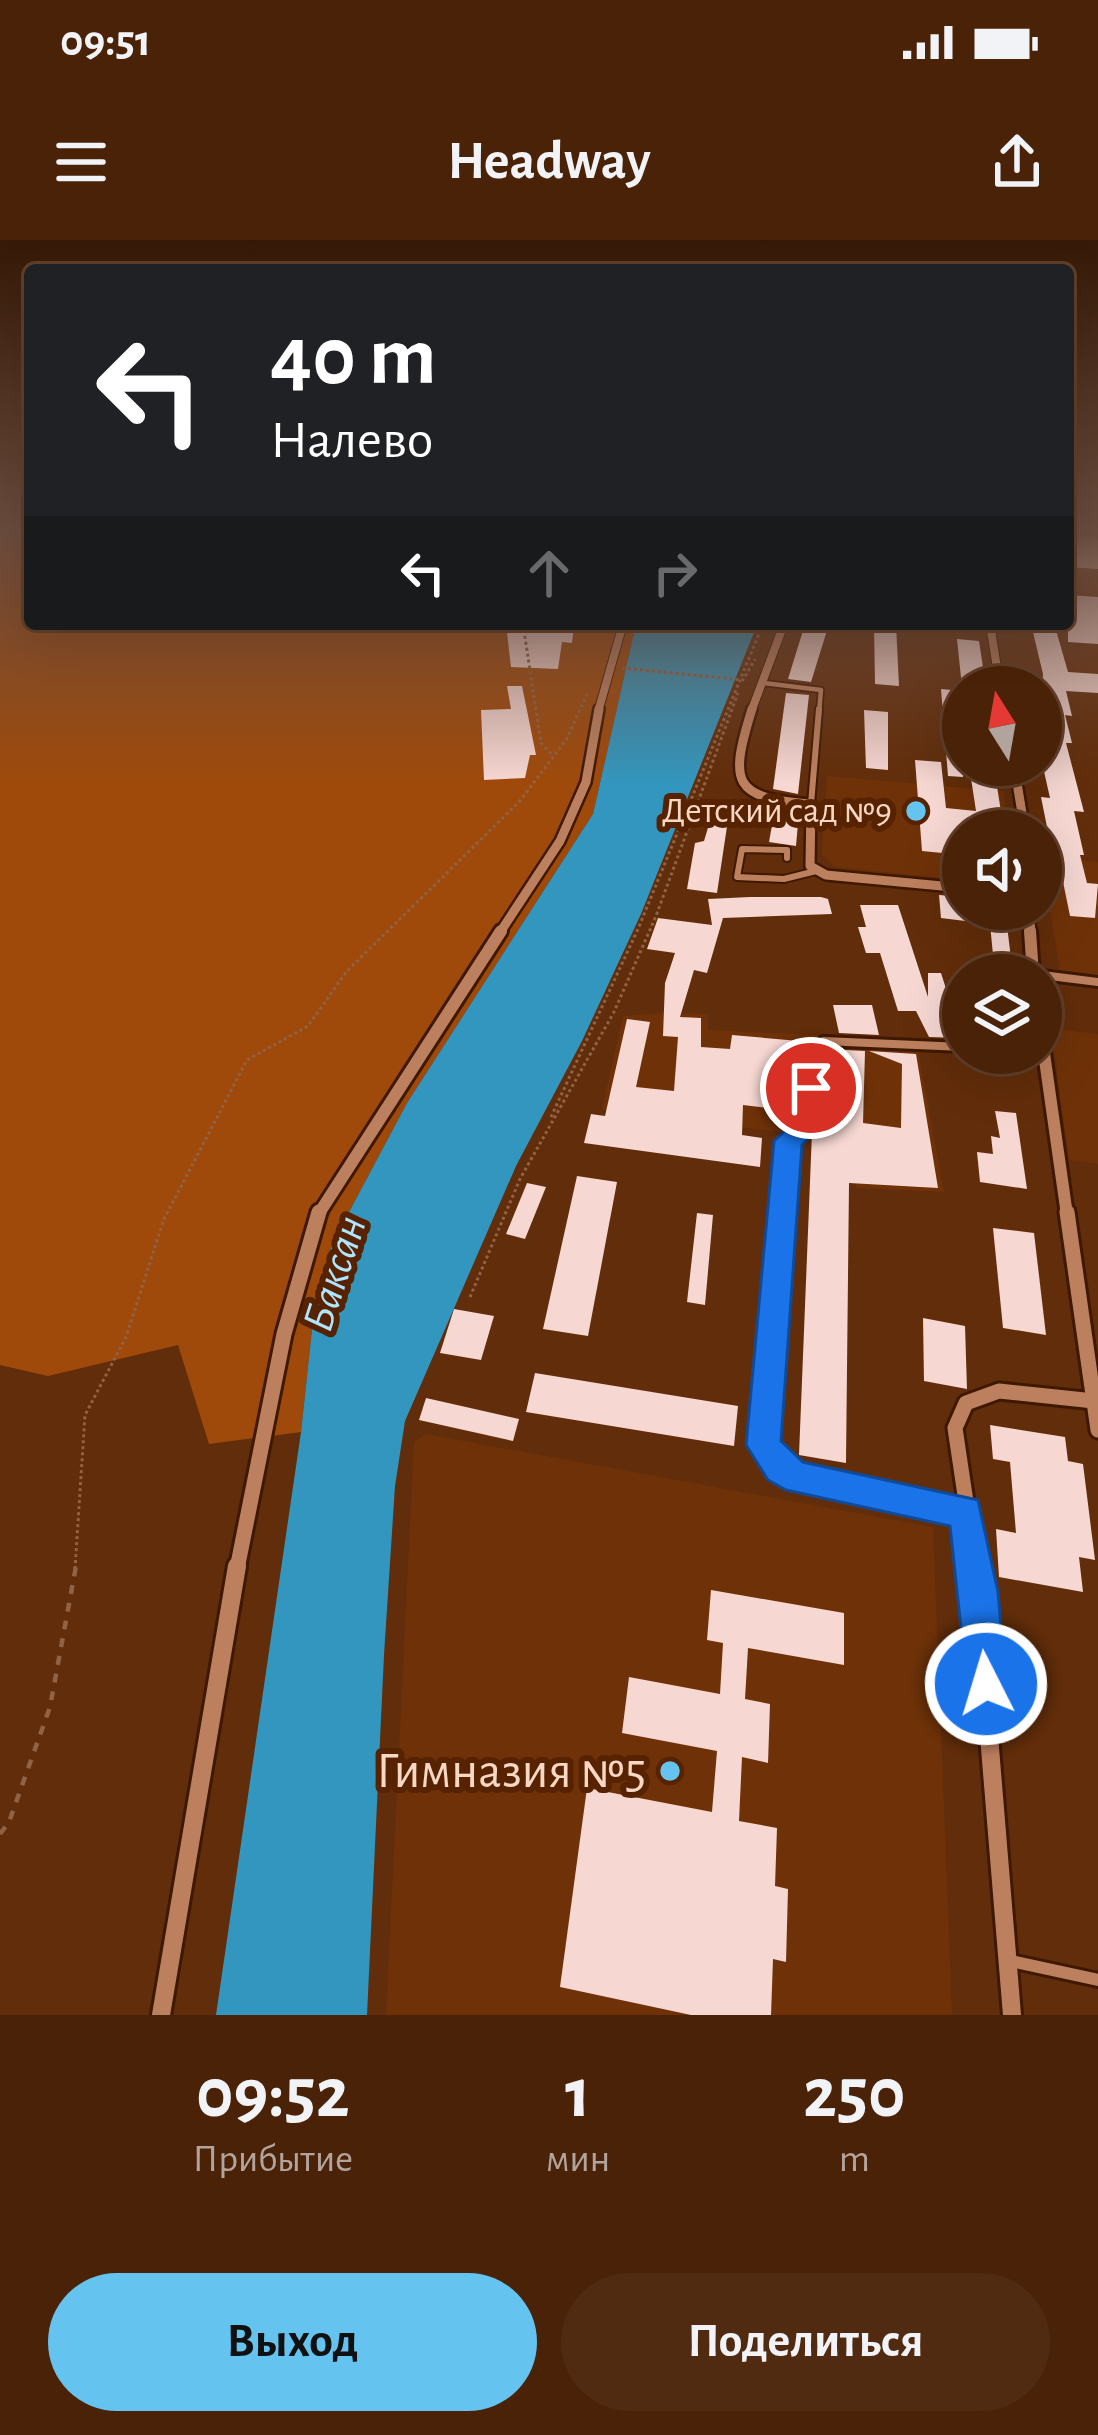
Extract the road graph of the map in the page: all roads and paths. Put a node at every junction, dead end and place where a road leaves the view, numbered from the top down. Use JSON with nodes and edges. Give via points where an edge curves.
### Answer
{"nodes":[{"id":1,"x":524,"y":630,"type":"edge"},
{"id":2,"x":621,"y":630,"type":"edge"},
{"id":3,"x":761,"y":630,"type":"edge"},
{"id":4,"x":782,"y":630,"type":"edge"},
{"id":5,"x":991,"y":630,"type":"edge"},
{"id":6,"x":997,"y":666,"type":"edge"},
{"id":7,"x":607,"y":674,"type":"junction"},
{"id":8,"x":743,"y":680,"type":"junction"},
{"id":9,"x":764,"y":683,"type":"junction"},
{"id":10,"x":738,"y":693,"type":"junction"},
{"id":11,"x":554,"y":756,"type":"junction"},
{"id":12,"x":811,"y":804,"type":"junction"},
{"id":13,"x":787,"y":858,"type":"dead end"},
{"id":14,"x":818,"y":870,"type":"junction"},
{"id":15,"x":942,"y":886,"type":"edge"},
{"id":16,"x":1062,"y":978,"type":"edge"},
{"id":17,"x":1098,"y":982,"type":"edge"},
{"id":18,"x":942,"y":1046,"type":"edge"},
{"id":19,"x":1046,"y":1074,"type":"edge"},
{"id":20,"x":551,"y":1119,"type":"junction"},
{"id":21,"x":470,"y":1297,"type":"dead end"},
{"id":22,"x":1094,"y":1401,"type":"junction"},
{"id":23,"x":1098,"y":1430,"type":"edge"},
{"id":24,"x":965,"y":1512,"type":"junction"},
{"id":25,"x":0,"y":1834,"type":"edge"},
{"id":26,"x":1009,"y":1961,"type":"junction"},
{"id":27,"x":1098,"y":1980,"type":"edge"},
{"id":28,"x":161,"y":2015,"type":"edge"},
{"id":29,"x":1012,"y":2015,"type":"edge"}],
"edges":[{"from":1,"to":11,"type":"path","via":[[541,743]]},
{"from":2,"to":7,"type":"street"},
{"from":3,"to":8,"type":"path"},
{"from":4,"to":9,"type":"street"},
{"from":5,"to":6,"type":"street"},
{"from":7,"to":8,"type":"path"},
{"from":7,"to":11,"type":"path","via":[[582,697]]},
{"from":7,"to":28,"type":"street","via":[[586,782],[560,841],[320,1209],[302,1261],[274,1367]]},
{"from":8,"to":10,"type":"path"},
{"from":9,"to":12,"type":"lane","via":[[821,690]]},
{"from":9,"to":12,"type":"street","via":[[742,731],[742,780],[760,797]]},
{"from":10,"to":20,"type":"path","via":[[627,961]]},
{"from":10,"to":20,"type":"path","via":[[614,1012]]},
{"from":11,"to":25,"type":"path","via":[[520,802],[347,971],[308,1026],[247,1060],[164,1219],[126,1337],[85,1415],[76,1565],[50,1707]]},
{"from":12,"to":14,"type":"street","via":[[806,855]]},
{"from":13,"to":14,"type":"lane","via":[[788,850],[742,849],[737,877],[784,879]]},
{"from":14,"to":15,"type":"street"},
{"from":16,"to":17,"type":"lane"},
{"from":18,"to":24,"type":"lane","via":[[823,1041],[811,1054],[810,1123],[788,1141],[763,1445],[798,1478]]},
{"from":19,"to":22,"type":"street"},
{"from":20,"to":21,"type":"path"},
{"from":22,"to":23,"type":"street"},
{"from":22,"to":24,"type":"street","via":[[999,1391],[966,1402],[955,1427]]},
{"from":24,"to":26,"type":"street","via":[[979,1592]]},
{"from":26,"to":27,"type":"lane"},
{"from":26,"to":29,"type":"street"}]}
